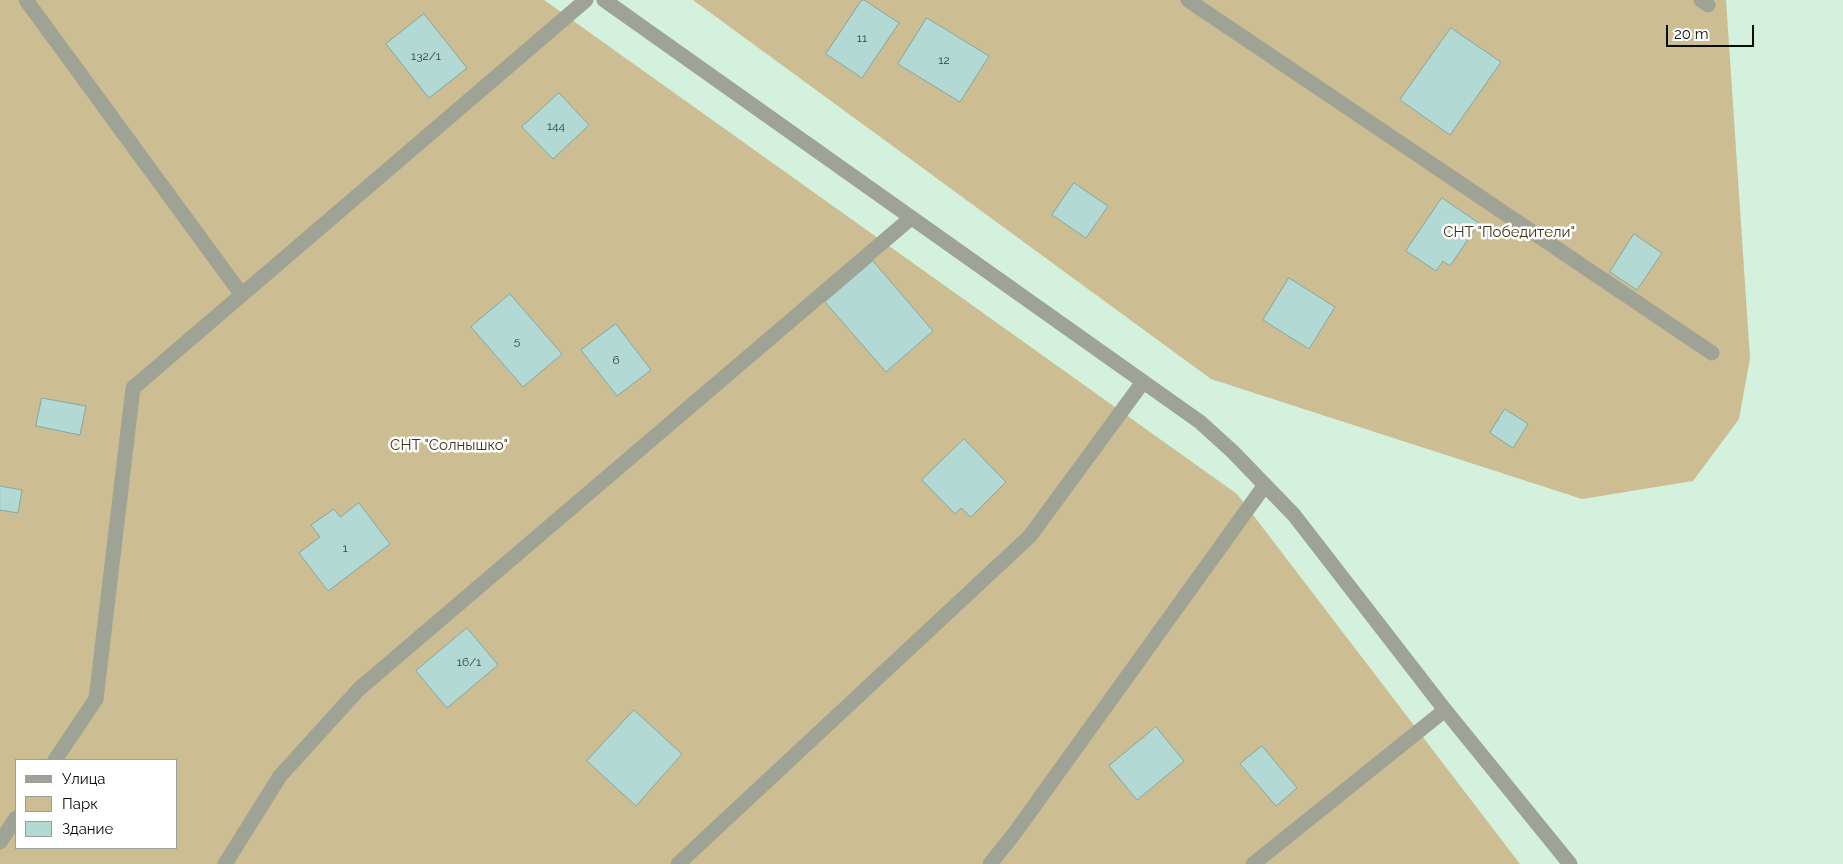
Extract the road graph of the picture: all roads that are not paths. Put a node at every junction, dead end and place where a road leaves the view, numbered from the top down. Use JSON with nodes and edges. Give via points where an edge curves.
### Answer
{"nodes":[{"id":1,"x":26,"y":0,"type":"edge"},
{"id":2,"x":586,"y":0,"type":"edge"},
{"id":3,"x":604,"y":0,"type":"edge"},
{"id":4,"x":1188,"y":0,"type":"edge"},
{"id":5,"x":911,"y":218,"type":"junction"},
{"id":6,"x":242,"y":295,"type":"junction"},
{"id":7,"x":1712,"y":353,"type":"dead end"},
{"id":8,"x":1143,"y":382,"type":"junction"},
{"id":9,"x":1265,"y":484,"type":"junction"},
{"id":10,"x":1445,"y":710,"type":"junction"},
{"id":11,"x":56,"y":759,"type":"edge"},
{"id":12,"x":15,"y":820,"type":"edge"},
{"id":13,"x":0,"y":842,"type":"edge"},
{"id":14,"x":226,"y":864,"type":"edge"},
{"id":15,"x":678,"y":864,"type":"edge"},
{"id":16,"x":990,"y":864,"type":"edge"},
{"id":17,"x":1253,"y":864,"type":"edge"},
{"id":18,"x":1570,"y":864,"type":"edge"}],
"edges":[{"from":1,"to":6,"type":"street"},
{"from":2,"to":6,"type":"street"},
{"from":3,"to":5,"type":"street"},
{"from":4,"to":7,"type":"street"},
{"from":5,"to":8,"type":"street"},
{"from":5,"to":14,"type":"street","via":[[359,689],[280,776]]},
{"from":6,"to":11,"type":"street","via":[[133,388],[96,700]]},
{"from":8,"to":9,"type":"street","via":[[1200,422]]},
{"from":8,"to":15,"type":"street","via":[[1030,536]]},
{"from":9,"to":10,"type":"street","via":[[1294,515]]},
{"from":9,"to":16,"type":"street"},
{"from":10,"to":17,"type":"street"},
{"from":10,"to":18,"type":"street"},
{"from":12,"to":13,"type":"street"}]}
